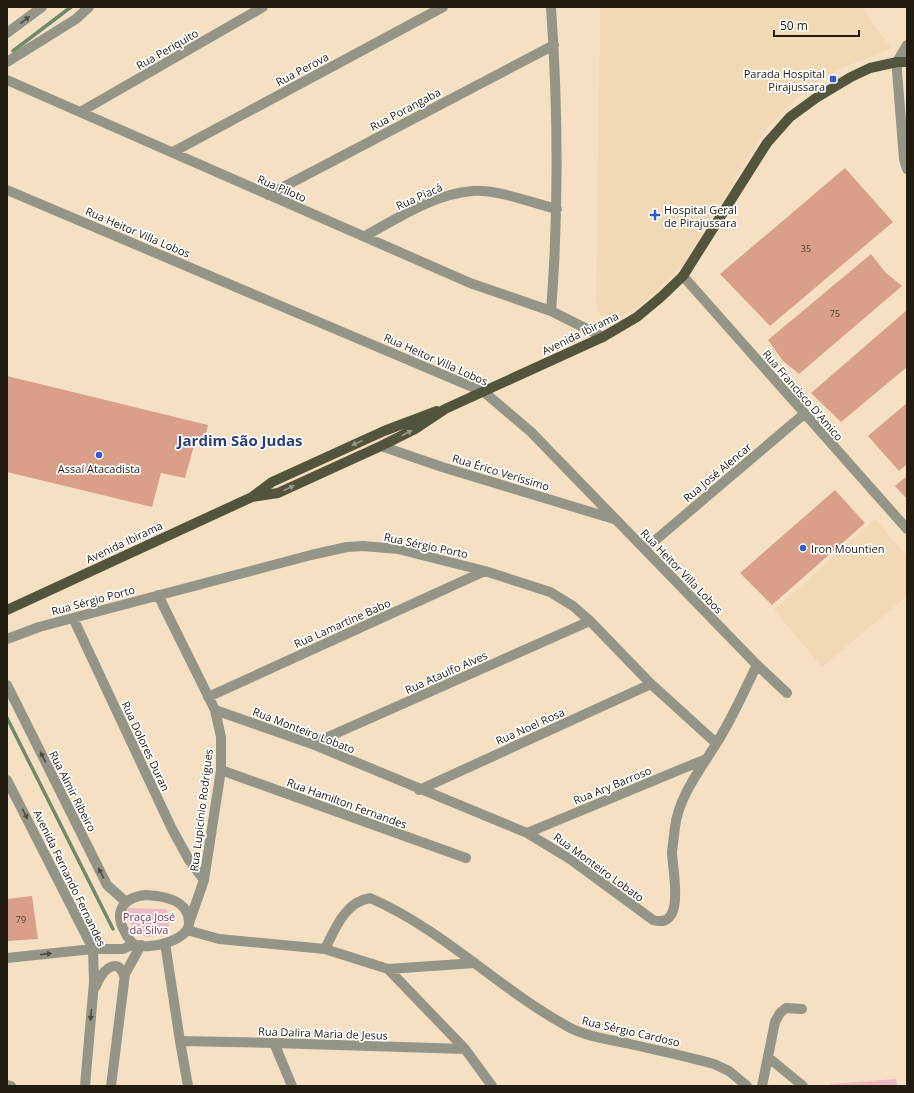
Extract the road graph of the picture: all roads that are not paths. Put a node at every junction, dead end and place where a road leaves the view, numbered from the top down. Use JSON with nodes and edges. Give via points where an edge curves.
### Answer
{"nodes":[{"id":1,"x":42,"y":7,"type":"edge"},
{"id":2,"x":89,"y":7,"type":"edge"},
{"id":3,"x":263,"y":7,"type":"edge"},
{"id":4,"x":443,"y":7,"type":"edge"},
{"id":5,"x":551,"y":7,"type":"edge"},
{"id":6,"x":7,"y":33,"type":"edge"},
{"id":7,"x":554,"y":45,"type":"junction"},
{"id":8,"x":907,"y":45,"type":"edge"},
{"id":9,"x":7,"y":62,"type":"edge"},
{"id":10,"x":902,"y":62,"type":"edge"},
{"id":11,"x":7,"y":80,"type":"edge"},
{"id":12,"x":82,"y":112,"type":"junction"},
{"id":13,"x":904,"y":119,"type":"edge"},
{"id":14,"x":173,"y":152,"type":"junction"},
{"id":15,"x":907,"y":169,"type":"edge"},
{"id":16,"x":7,"y":190,"type":"edge"},
{"id":17,"x":268,"y":195,"type":"junction"},
{"id":18,"x":557,"y":209,"type":"junction"},
{"id":19,"x":365,"y":236,"type":"junction"},
{"id":20,"x":683,"y":276,"type":"junction"},
{"id":21,"x":551,"y":311,"type":"junction"},
{"id":22,"x":603,"y":337,"type":"junction"},
{"id":23,"x":484,"y":392,"type":"junction"},
{"id":24,"x":445,"y":409,"type":"junction"},
{"id":25,"x":804,"y":414,"type":"junction"},
{"id":26,"x":381,"y":446,"type":"junction"},
{"id":27,"x":252,"y":497,"type":"junction"},
{"id":28,"x":615,"y":519,"type":"junction"},
{"id":29,"x":907,"y":529,"type":"edge"},
{"id":30,"x":645,"y":549,"type":"junction"},
{"id":31,"x":485,"y":571,"type":"junction"},
{"id":32,"x":158,"y":595,"type":"junction"},
{"id":33,"x":8,"y":610,"type":"edge"},
{"id":34,"x":73,"y":618,"type":"junction"},
{"id":35,"x":590,"y":621,"type":"junction"},
{"id":36,"x":7,"y":639,"type":"edge"},
{"id":37,"x":757,"y":665,"type":"junction"},
{"id":38,"x":651,"y":684,"type":"junction"},
{"id":39,"x":7,"y":685,"type":"edge"},
{"id":40,"x":787,"y":693,"type":"dead end"},
{"id":41,"x":208,"y":697,"type":"junction"},
{"id":42,"x":215,"y":710,"type":"junction"},
{"id":43,"x":716,"y":743,"type":"junction"},
{"id":44,"x":312,"y":744,"type":"junction"},
{"id":45,"x":706,"y":759,"type":"junction"},
{"id":46,"x":221,"y":770,"type":"junction"},
{"id":47,"x":7,"y":780,"type":"edge"},
{"id":48,"x":419,"y":790,"type":"junction"},
{"id":49,"x":527,"y":833,"type":"junction"},
{"id":50,"x":466,"y":858,"type":"dead end"},
{"id":51,"x":204,"y":880,"type":"junction"},
{"id":52,"x":198,"y":896,"type":"junction"},
{"id":53,"x":177,"y":901,"type":"junction"},
{"id":54,"x":126,"y":902,"type":"junction"},
{"id":55,"x":188,"y":927,"type":"junction"},
{"id":56,"x":165,"y":943,"type":"junction"},
{"id":57,"x":138,"y":945,"type":"junction"},
{"id":58,"x":97,"y":948,"type":"junction"},
{"id":59,"x":325,"y":949,"type":"junction"},
{"id":60,"x":7,"y":958,"type":"edge"},
{"id":61,"x":475,"y":963,"type":"junction"},
{"id":62,"x":388,"y":969,"type":"junction"},
{"id":63,"x":124,"y":976,"type":"junction"},
{"id":64,"x":93,"y":996,"type":"junction"},
{"id":65,"x":802,"y":1009,"type":"dead end"},
{"id":66,"x":180,"y":1041,"type":"junction"},
{"id":67,"x":274,"y":1043,"type":"junction"},
{"id":68,"x":465,"y":1049,"type":"junction"},
{"id":69,"x":769,"y":1058,"type":"junction"},
{"id":70,"x":7,"y":1085,"type":"edge"},
{"id":71,"x":11,"y":1086,"type":"edge"},
{"id":72,"x":85,"y":1086,"type":"edge"},
{"id":73,"x":111,"y":1086,"type":"edge"},
{"id":74,"x":188,"y":1086,"type":"edge"},
{"id":75,"x":292,"y":1086,"type":"edge"},
{"id":76,"x":492,"y":1086,"type":"edge"},
{"id":77,"x":747,"y":1086,"type":"edge"},
{"id":78,"x":762,"y":1086,"type":"edge"},
{"id":79,"x":803,"y":1086,"type":"edge"}],
"edges":[{"from":6,"to":1,"type":"street","one_way":true},
{"from":2,"to":9,"type":"street","via":[[76,19]]},
{"from":3,"to":12,"type":"street","name":"Rua Periquito"},
{"from":4,"to":14,"type":"street","name":"Rua Perova"},
{"from":5,"to":7,"type":"street"},
{"from":7,"to":17,"type":"street","name":"Rua Porangaba"},
{"from":7,"to":18,"type":"street"},
{"from":8,"to":10,"type":"street"},
{"from":10,"to":13,"type":"street"},
{"from":10,"to":20,"type":"main road","name":"Avenida Ibirama","via":[[870,68],[851,77],[812,100],[779,128]]},
{"from":11,"to":12,"type":"street","name":"Rua Piloto"},
{"from":12,"to":14,"type":"street","name":"Rua Piloto"},
{"from":13,"to":15,"type":"street","via":[[904,159]]},
{"from":14,"to":17,"type":"street","name":"Rua Piloto"},
{"from":16,"to":23,"type":"street","name":"Rua Heitor Villa Lobos"},
{"from":17,"to":19,"type":"street","name":"Rua Piloto"},
{"from":18,"to":19,"type":"street","name":"Rua Piacá","via":[[474,190],[440,198]]},
{"from":18,"to":21,"type":"street"},
{"from":19,"to":21,"type":"street","name":"Rua Piloto","via":[[470,283]]},
{"from":20,"to":22,"type":"main road","name":"Avenida Ibirama","via":[[636,317]]},
{"from":20,"to":25,"type":"street","name":"Rua Francisco D'Amico"},
{"from":21,"to":22,"type":"street","name":"Rua Piloto"},
{"from":22,"to":23,"type":"main road","name":"Avenida Ibirama"},
{"from":23,"to":24,"type":"main road","name":"Avenida Ibirama"},
{"from":23,"to":28,"type":"street","name":"Rua Heitor Villa Lobos","via":[[531,432]]},
{"from":26,"to":24,"type":"main road","name":"Avenida Ibirama","one_way":true,"via":[[415,429]]},
{"from":24,"to":27,"type":"main road","name":"Avenida Ibirama","one_way":true,"via":[[384,431],[272,482]]},
{"from":25,"to":29,"type":"street","name":"Rua Francisco D'Amico"},
{"from":25,"to":30,"type":"street","name":"Rua José Alencar"},
{"from":27,"to":26,"type":"main road","name":"Avenida Ibirama","one_way":true,"via":[[278,493]]},
{"from":26,"to":28,"type":"street","name":"Rua Érico Veríssimo"},
{"from":27,"to":33,"type":"main road","name":"Avenida Ibirama"},
{"from":28,"to":30,"type":"street","name":"Rua Heitor Villa Lobos"},
{"from":30,"to":37,"type":"street","name":"Rua Heitor Villa Lobos"},
{"from":31,"to":32,"type":"street","name":"Rua Sérgio Porto","via":[[398,549],[347,547]]},
{"from":31,"to":35,"type":"street","name":"Rua Sérgio Porto","via":[[550,592],[573,606]]},
{"from":31,"to":41,"type":"street","name":"Rua Lamartine Babo"},
{"from":32,"to":34,"type":"street","name":"Rua Sérgio Porto"},
{"from":32,"to":41,"type":"street","name":"Rua Lupicínio Rodrigues"},
{"from":34,"to":36,"type":"street","name":"Rua Sérgio Porto"},
{"from":34,"to":51,"type":"street","name":"Rua Dolores Duran","via":[[172,829],[189,860]]},
{"from":35,"to":38,"type":"street","name":"Rua Sérgio Porto"},
{"from":35,"to":44,"type":"street","name":"Rua Ataulfo Alves"},
{"from":37,"to":40,"type":"street","name":"Rua Heitor Villa Lobos"},
{"from":37,"to":43,"type":"street","name":"Rua Monteiro Lobato"},
{"from":38,"to":43,"type":"street","name":"Rua Sérgio Porto"},
{"from":38,"to":48,"type":"street","name":"Rua Noel Rosa"},
{"from":54,"to":39,"type":"street","name":"Rua Almir Ribeiro","one_way":true,"via":[[107,885]]},
{"from":41,"to":42,"type":"street","name":"Rua Lupicínio Rodrigues"},
{"from":42,"to":44,"type":"street","name":"Rua Monteiro Lobato"},
{"from":42,"to":46,"type":"street","name":"Rua Lupicínio Rodrigues","via":[[221,737]]},
{"from":43,"to":45,"type":"street","name":"Rua Monteiro Lobato"},
{"from":44,"to":48,"type":"street","name":"Rua Monteiro Lobato"},
{"from":45,"to":49,"type":"street","name":"Rua Ary Barroso"},
{"from":45,"to":49,"type":"street","name":"Rua Monteiro Lobato","via":[[680,804],[672,851],[676,904],[671,915],[665,920],[653,920],[570,859]]},
{"from":46,"to":50,"type":"street","name":"Rua Hamilton Fernandes"},
{"from":46,"to":51,"type":"street","name":"Rua Lupicínio Rodrigues"},
{"from":47,"to":58,"type":"street","name":"Avenida Fernando Fernandes","one_way":true},
{"from":48,"to":49,"type":"street","name":"Rua Monteiro Lobato"},
{"from":51,"to":52,"type":"street","name":"Rua Lupicínio Rodrigues"},
{"from":52,"to":53,"type":"street","via":[[189,901]]},
{"from":52,"to":55,"type":"street","name":"Rua Lupicínio Rodrigues"},
{"from":53,"to":54,"type":"street","via":[[146,895]]},
{"from":53,"to":55,"type":"street","via":[[186,912]]},
{"from":54,"to":57,"type":"street","via":[[120,914],[121,922],[128,938]]},
{"from":55,"to":56,"type":"street","via":[[175,941]]},
{"from":55,"to":59,"type":"street","via":[[219,939]]},
{"from":56,"to":57,"type":"street"},
{"from":56,"to":66,"type":"street"},
{"from":57,"to":58,"type":"street","via":[[123,949]]},
{"from":57,"to":63,"type":"street"},
{"from":60,"to":58,"type":"street","one_way":true},
{"from":58,"to":64,"type":"street","name":"Avenida Fernando Fernandes"},
{"from":59,"to":61,"type":"street","name":"Rua Sérgio Cardoso","via":[[348,909],[354,903],[370,898],[408,916]]},
{"from":59,"to":62,"type":"street"},
{"from":61,"to":62,"type":"street"},
{"from":61,"to":77,"type":"street","name":"Rua Sérgio Cardoso","via":[[542,1012],[566,1026],[590,1035],[714,1064],[729,1071]]},
{"from":62,"to":68,"type":"street"},
{"from":63,"to":64,"type":"street","via":[[120,968],[108,968],[101,975]]},
{"from":63,"to":73,"type":"street"},
{"from":64,"to":72,"type":"street","name":"Avenida Fernando Fernandes","one_way":true},
{"from":65,"to":69,"type":"street","via":[[786,1008],[780,1012],[775,1022]]},
{"from":66,"to":67,"type":"street","name":"Rua Dalira Maria de Jesus"},
{"from":66,"to":74,"type":"street"},
{"from":67,"to":68,"type":"street","name":"Rua Dalira Maria de Jesus"},
{"from":67,"to":75,"type":"street"},
{"from":68,"to":76,"type":"street"},
{"from":69,"to":78,"type":"street"},
{"from":69,"to":79,"type":"street"},
{"from":70,"to":71,"type":"street"}]}
